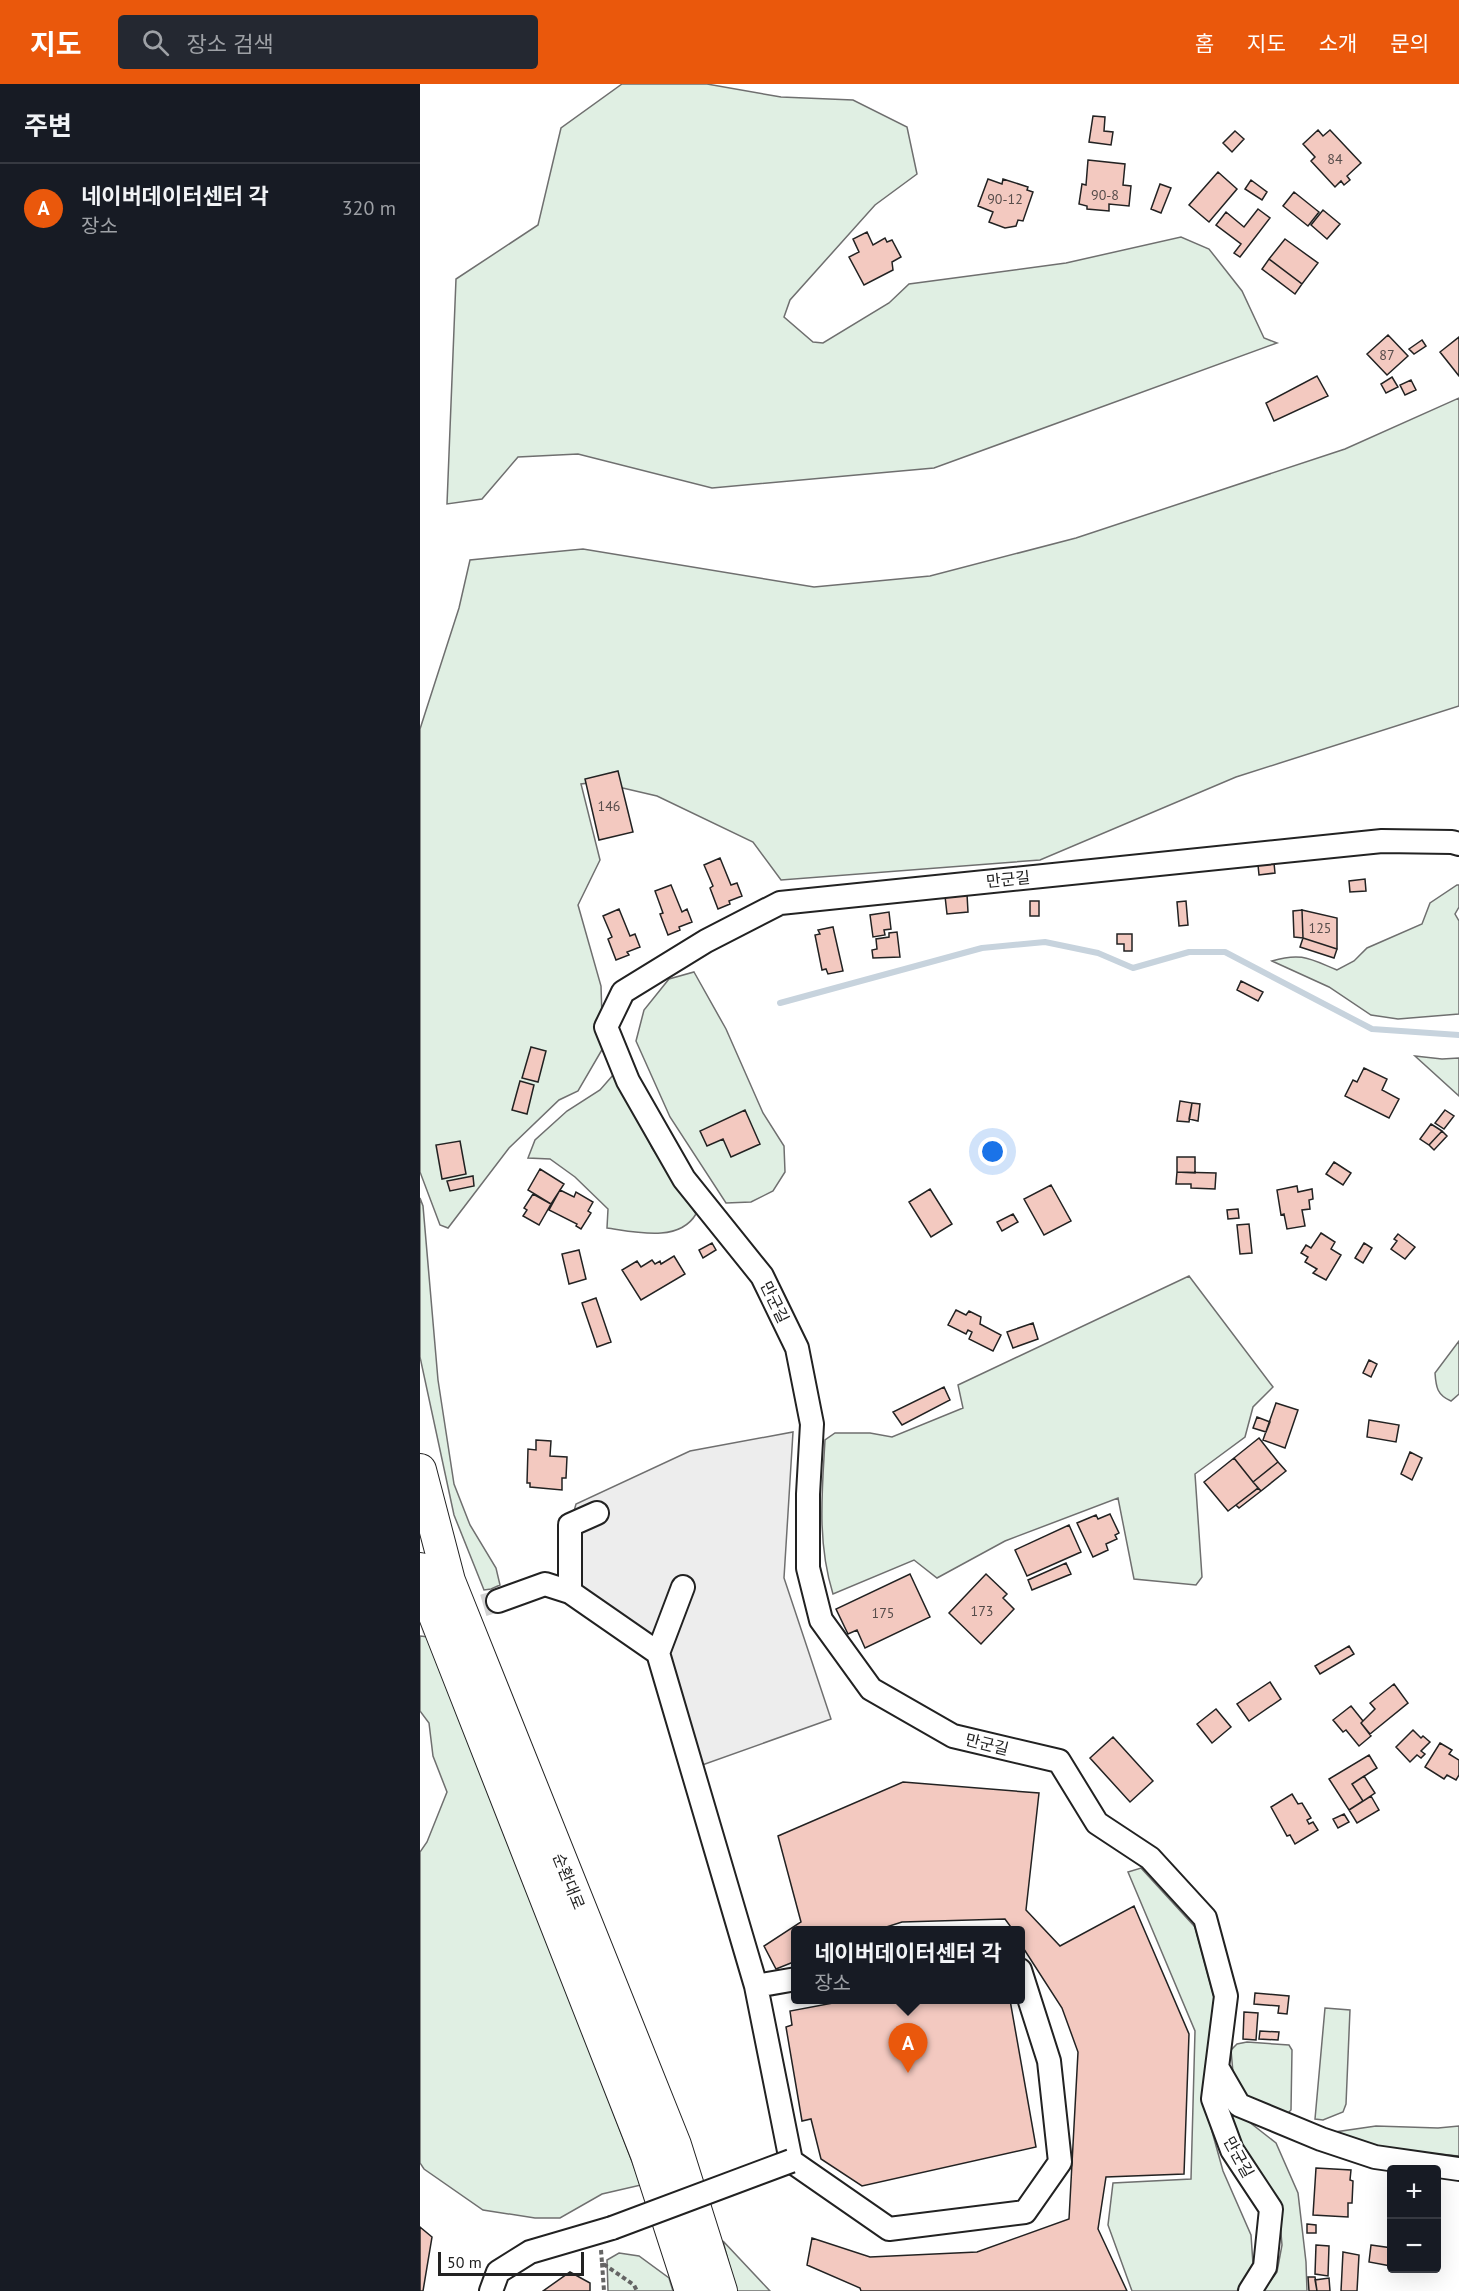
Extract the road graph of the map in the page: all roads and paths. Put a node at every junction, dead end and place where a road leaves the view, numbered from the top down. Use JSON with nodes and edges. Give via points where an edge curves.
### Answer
{"nodes":[{"id":1,"x":1459,"y":844,"type":"edge"},
{"id":2,"x":420,"y":1470,"type":"edge"},
{"id":3,"x":597,"y":1513,"type":"dead end"},
{"id":4,"x":420,"y":1569,"type":"edge"},
{"id":5,"x":683,"y":1587,"type":"dead end"},
{"id":6,"x":570,"y":1592,"type":"junction"},
{"id":7,"x":498,"y":1601,"type":"tunnel mouth"},
{"id":8,"x":658,"y":1653,"type":"junction"},
{"id":9,"x":791,"y":1980,"type":"edge"},
{"id":10,"x":756,"y":1986,"type":"junction"},
{"id":11,"x":1025,"y":1987,"type":"edge"},
{"id":12,"x":1217,"y":2067,"type":"junction"},
{"id":13,"x":790,"y":2162,"type":"junction"},
{"id":14,"x":1459,"y":2169,"type":"edge"},
{"id":15,"x":606,"y":2229,"type":"junction"},
{"id":16,"x":602,"y":2263,"type":"junction"},
{"id":17,"x":491,"y":2291,"type":"edge"},
{"id":18,"x":604,"y":2291,"type":"edge"},
{"id":19,"x":637,"y":2291,"type":"edge"},
{"id":20,"x":691,"y":2291,"type":"edge"},
{"id":21,"x":721,"y":2291,"type":"edge"},
{"id":22,"x":1250,"y":2291,"type":"edge"}],
"edges":[{"from":1,"to":12,"type":"street","name":"만군길","via":[[1382,841],[780,903],[706,941],[623,992],[606,1026],[628,1081],[684,1179],[762,1276],[797,1348],[812,1424],[808,1568],[821,1620],[871,1689],[953,1736],[1059,1761],[1097,1822],[1150,1858],[1205,1918],[1226,1996]]},
{"from":2,"to":21,"type":"highway","name":"순환대로","via":[[449,1581],[675,2145]]},
{"from":3,"to":6,"type":"street","via":[[570,1525]]},
{"from":4,"to":20,"type":"highway","name":"순환대로","via":[[647,2155]]},
{"from":5,"to":8,"type":"street"},
{"from":6,"to":7,"type":"street","via":[[545,1584]]},
{"from":6,"to":8,"type":"street"},
{"from":8,"to":10,"type":"street"},
{"from":9,"to":10,"type":"street"},
{"from":10,"to":13,"type":"street"},
{"from":11,"to":13,"type":"street","via":[[1049,2061],[1060,2162],[1025,2212],[889,2229]]},
{"from":12,"to":14,"type":"street","via":[[1239,2105],[1375,2157]]},
{"from":12,"to":22,"type":"street","name":"만군길","via":[[1213,2099],[1232,2150],[1270,2209],[1265,2267]]},
{"from":13,"to":15,"type":"street","bridge":true},
{"from":15,"to":16,"type":"path"},
{"from":15,"to":17,"type":"street","via":[[530,2252],[498,2272]]},
{"from":16,"to":18,"type":"path"},
{"from":16,"to":19,"type":"path"}]}
